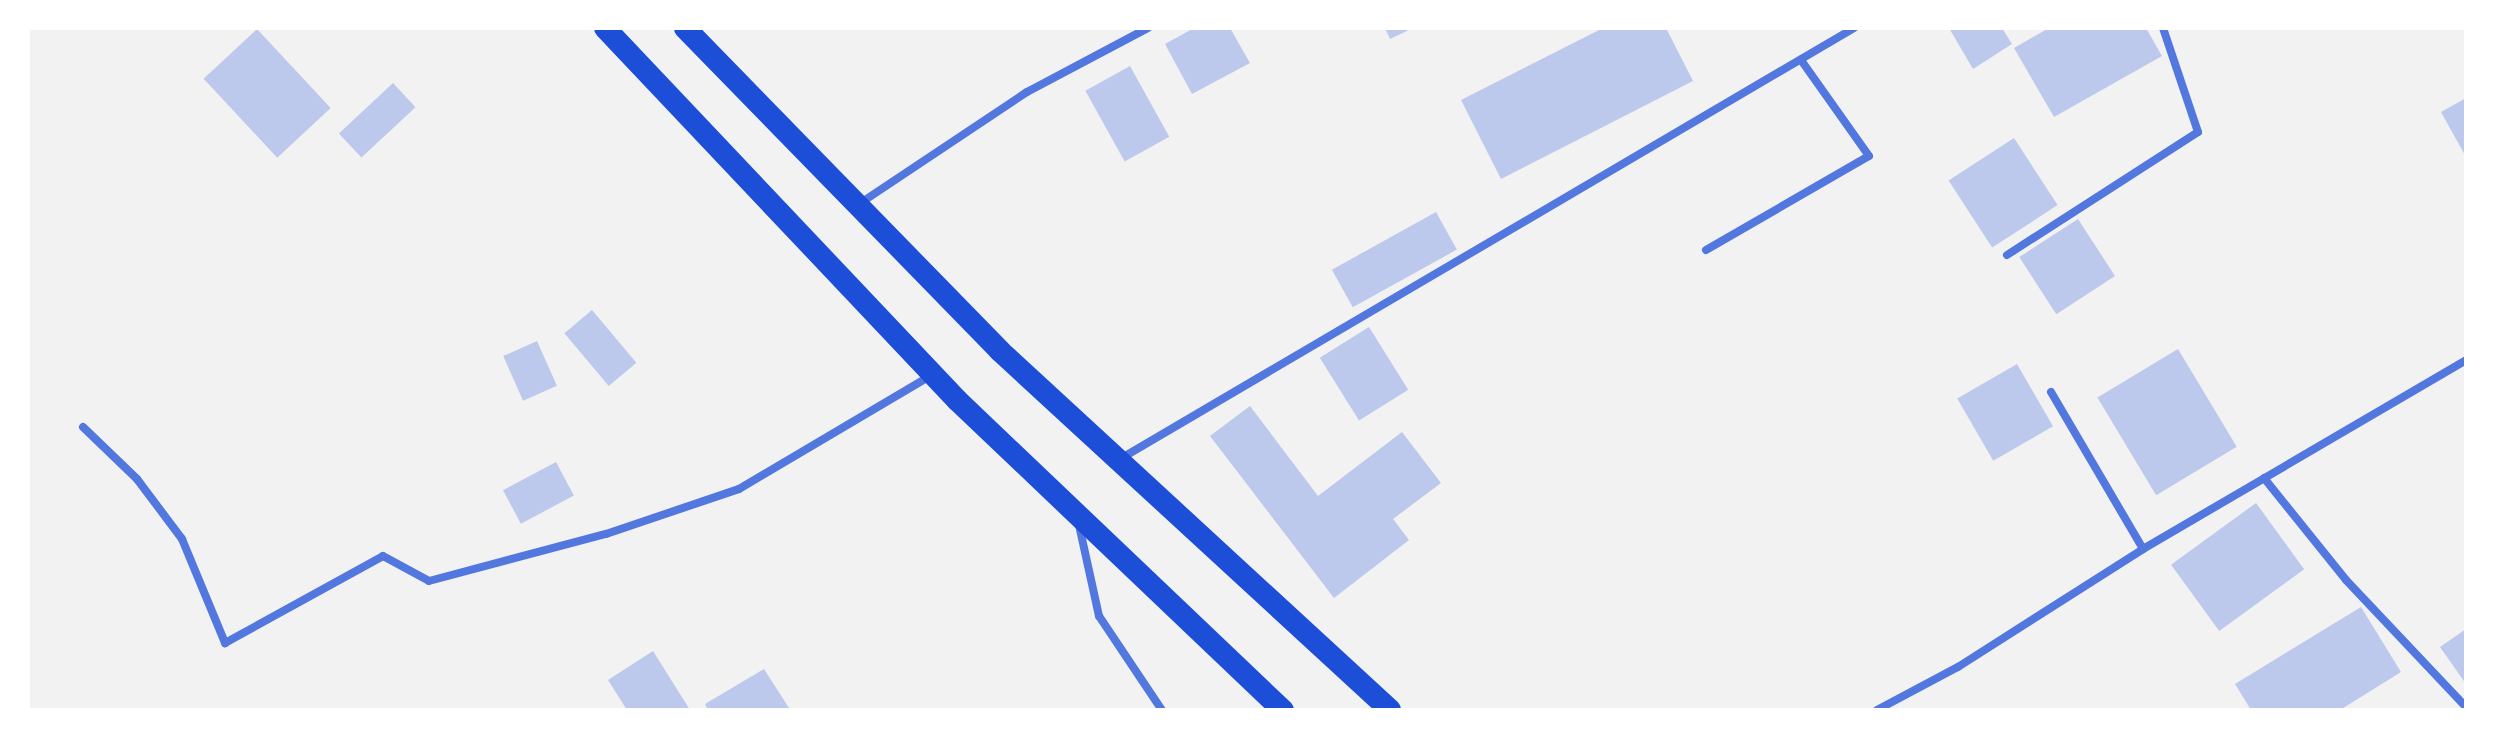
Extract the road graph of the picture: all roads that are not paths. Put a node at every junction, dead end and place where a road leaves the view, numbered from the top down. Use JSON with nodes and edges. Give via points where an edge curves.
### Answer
{"nodes":[{"id":1,"x":605,"y":28,"type":"edge"},
{"id":2,"x":685,"y":28,"type":"edge"},
{"id":3,"x":1148,"y":28,"type":"edge"},
{"id":4,"x":1854,"y":28,"type":"edge"},
{"id":5,"x":2163,"y":28,"type":"edge"},
{"id":6,"x":1801,"y":60,"type":"junction"},
{"id":7,"x":855,"y":206,"type":"junction"},
{"id":8,"x":1706,"y":250,"type":"dead end"},
{"id":9,"x":2007,"y":255,"type":"dead end"},
{"id":10,"x":2466,"y":360,"type":"edge"},
{"id":11,"x":933,"y":375,"type":"junction"},
{"id":12,"x":2051,"y":392,"type":"dead end"},
{"id":13,"x":83,"y":427,"type":"dead end"},
{"id":14,"x":1116,"y":461,"type":"junction"},
{"id":15,"x":2264,"y":478,"type":"junction"},
{"id":16,"x":1076,"y":515,"type":"junction"},
{"id":17,"x":2143,"y":549,"type":"junction"},
{"id":18,"x":2466,"y":707,"type":"edge"},
{"id":19,"x":1162,"y":710,"type":"edge"},
{"id":20,"x":1283,"y":710,"type":"edge"},
{"id":21,"x":1390,"y":710,"type":"edge"},
{"id":22,"x":1877,"y":710,"type":"edge"}],
"edges":[{"from":1,"to":11,"type":"highway"},
{"from":2,"to":7,"type":"highway"},
{"from":3,"to":7,"type":"street","via":[[1027,92]]},
{"from":4,"to":6,"type":"street"},
{"from":5,"to":9,"type":"street","via":[[2198,132]]},
{"from":6,"to":8,"type":"street","via":[[1869,156]]},
{"from":6,"to":14,"type":"street"},
{"from":7,"to":14,"type":"highway"},
{"from":10,"to":15,"type":"street"},
{"from":11,"to":13,"type":"street","via":[[739,489],[606,534],[429,581],[383,556],[225,643],[182,539],[137,479]]},
{"from":11,"to":16,"type":"highway"},
{"from":12,"to":17,"type":"street"},
{"from":14,"to":21,"type":"highway"},
{"from":15,"to":17,"type":"street"},
{"from":15,"to":18,"type":"street","via":[[2346,580]]},
{"from":16,"to":19,"type":"street","via":[[1099,616]]},
{"from":16,"to":20,"type":"highway"},
{"from":17,"to":22,"type":"street","via":[[1958,667]]}]}
